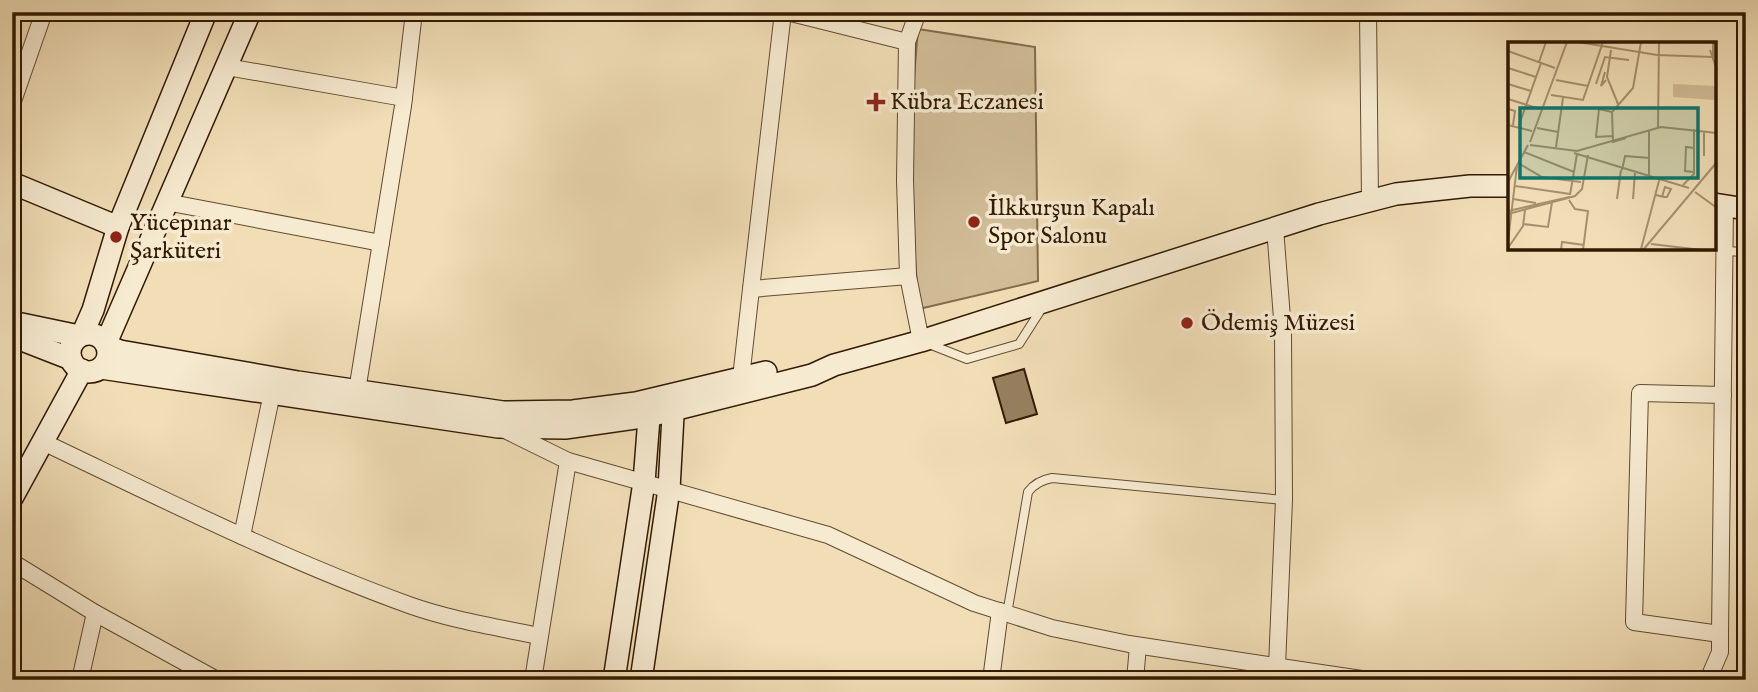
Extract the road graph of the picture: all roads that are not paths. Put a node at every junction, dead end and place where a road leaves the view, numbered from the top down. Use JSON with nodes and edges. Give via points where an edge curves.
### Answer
{"nodes":[{"id":1,"x":44,"y":12,"type":"edge"},
{"id":2,"x":250,"y":12,"type":"edge"},
{"id":3,"x":414,"y":12,"type":"edge"},
{"id":4,"x":785,"y":12,"type":"edge"},
{"id":5,"x":918,"y":12,"type":"edge"},
{"id":6,"x":1368,"y":12,"type":"edge"},
{"id":7,"x":200,"y":14,"type":"edge"},
{"id":8,"x":907,"y":42,"type":"junction"},
{"id":9,"x":227,"y":67,"type":"junction"},
{"id":10,"x":404,"y":98,"type":"junction"},
{"id":11,"x":12,"y":104,"type":"edge"},
{"id":12,"x":12,"y":183,"type":"edge"},
{"id":13,"x":1508,"y":186,"type":"edge"},
{"id":14,"x":1370,"y":201,"type":"junction"},
{"id":15,"x":166,"y":202,"type":"junction"},
{"id":16,"x":1733,"y":206,"type":"edge"},
{"id":17,"x":118,"y":227,"type":"junction"},
{"id":18,"x":1275,"y":228,"type":"junction"},
{"id":19,"x":381,"y":243,"type":"junction"},
{"id":20,"x":1724,"y":251,"type":"junction"},
{"id":21,"x":1746,"y":252,"type":"edge"},
{"id":22,"x":908,"y":276,"type":"junction"},
{"id":23,"x":751,"y":289,"type":"junction"},
{"id":24,"x":1047,"y":299,"type":"junction"},
{"id":25,"x":12,"y":322,"type":"edge"},
{"id":26,"x":12,"y":336,"type":"edge"},
{"id":27,"x":80,"y":336,"type":"junction"},
{"id":28,"x":921,"y":341,"type":"junction"},
{"id":29,"x":106,"y":344,"type":"junction"},
{"id":30,"x":834,"y":365,"type":"junction"},
{"id":31,"x":85,"y":366,"type":"junction"},
{"id":32,"x":741,"y":378,"type":"junction"},
{"id":33,"x":357,"y":391,"type":"junction"},
{"id":34,"x":272,"y":393,"type":"junction"},
{"id":35,"x":1723,"y":395,"type":"junction"},
{"id":36,"x":674,"y":402,"type":"junction"},
{"id":37,"x":650,"y":408,"type":"junction"},
{"id":38,"x":498,"y":427,"type":"junction"},
{"id":39,"x":43,"y":442,"type":"junction"},
{"id":40,"x":568,"y":461,"type":"junction"},
{"id":41,"x":644,"y":482,"type":"junction"},
{"id":42,"x":669,"y":489,"type":"junction"},
{"id":43,"x":12,"y":498,"type":"edge"},
{"id":44,"x":1284,"y":500,"type":"junction"},
{"id":45,"x":242,"y":536,"type":"junction"},
{"id":46,"x":12,"y":562,"type":"edge"},
{"id":47,"x":1003,"y":612,"type":"junction"},
{"id":48,"x":95,"y":613,"type":"junction"},
{"id":49,"x":1720,"y":634,"type":"junction"},
{"id":50,"x":539,"y":636,"type":"junction"},
{"id":51,"x":1138,"y":646,"type":"junction"},
{"id":52,"x":1277,"y":666,"type":"junction"},
{"id":53,"x":80,"y":680,"type":"edge"},
{"id":54,"x":218,"y":680,"type":"edge"},
{"id":55,"x":533,"y":680,"type":"edge"},
{"id":56,"x":614,"y":680,"type":"edge"},
{"id":57,"x":641,"y":680,"type":"edge"},
{"id":58,"x":991,"y":680,"type":"edge"},
{"id":59,"x":1135,"y":680,"type":"edge"},
{"id":60,"x":1368,"y":680,"type":"edge"},
{"id":61,"x":1708,"y":680,"type":"edge"}],
"edges":[{"from":1,"to":11,"type":"street"},
{"from":2,"to":9,"type":"main road"},
{"from":3,"to":10,"type":"street"},
{"from":4,"to":8,"type":"street"},
{"from":4,"to":23,"type":"street"},
{"from":5,"to":8,"type":"street"},
{"from":6,"to":14,"type":"street"},
{"from":7,"to":17,"type":"main road"},
{"from":8,"to":22,"type":"street"},
{"from":9,"to":10,"type":"street"},
{"from":9,"to":15,"type":"main road"},
{"from":10,"to":19,"type":"street"},
{"from":12,"to":17,"type":"main road"},
{"from":13,"to":14,"type":"main road","via":[[1469,186]]},
{"from":14,"to":18,"type":"main road"},
{"from":15,"to":19,"type":"street"},
{"from":15,"to":29,"type":"main road"},
{"from":16,"to":20,"type":"street"},
{"from":17,"to":27,"type":"main road","via":[[93,310]]},
{"from":18,"to":24,"type":"main road"},
{"from":18,"to":44,"type":"street","via":[[1283,331]]},
{"from":19,"to":33,"type":"street"},
{"from":20,"to":21,"type":"lane"},
{"from":20,"to":35,"type":"street"},
{"from":22,"to":23,"type":"street"},
{"from":22,"to":28,"type":"street"},
{"from":23,"to":32,"type":"street"},
{"from":24,"to":28,"type":"main road"},
{"from":24,"to":28,"type":"lane","via":[[1019,344],[967,359]]},
{"from":25,"to":27,"type":"main road"},
{"from":26,"to":31,"type":"main road"},
{"from":27,"to":29,"type":"main road","via":[[93,334]]},
{"from":27,"to":31,"type":"main road","via":[[71,346]]},
{"from":28,"to":30,"type":"main road"},
{"from":29,"to":31,"type":"main road","via":[[107,357]]},
{"from":29,"to":33,"type":"main road","via":[[120,351]]},
{"from":30,"to":32,"type":"main road","via":[[805,363]]},
{"from":30,"to":36,"type":"main road","via":[[812,375]]},
{"from":31,"to":34,"type":"main road"},
{"from":31,"to":39,"type":"main road"},
{"from":32,"to":36,"type":"main road"},
{"from":33,"to":37,"type":"main road","via":[[503,412]]},
{"from":34,"to":38,"type":"main road"},
{"from":34,"to":45,"type":"street"},
{"from":35,"to":49,"type":"street"},
{"from":35,"to":49,"type":"street","via":[[1640,393],[1634,622]]},
{"from":36,"to":37,"type":"main road"},
{"from":36,"to":42,"type":"main road"},
{"from":37,"to":38,"type":"main road","via":[[565,428]]},
{"from":37,"to":41,"type":"main road"},
{"from":38,"to":40,"type":"street"},
{"from":39,"to":43,"type":"main road"},
{"from":39,"to":45,"type":"street"},
{"from":40,"to":41,"type":"street"},
{"from":40,"to":50,"type":"street"},
{"from":41,"to":42,"type":"street"},
{"from":41,"to":56,"type":"main road"},
{"from":42,"to":47,"type":"street","via":[[828,535]]},
{"from":42,"to":57,"type":"main road"},
{"from":44,"to":47,"type":"lane","via":[[1044,479],[1028,492]]},
{"from":44,"to":52,"type":"street"},
{"from":45,"to":50,"type":"street","via":[[409,605]]},
{"from":46,"to":48,"type":"street"},
{"from":47,"to":51,"type":"street","via":[[1052,628]]},
{"from":47,"to":58,"type":"street"},
{"from":48,"to":53,"type":"street"},
{"from":48,"to":54,"type":"street"},
{"from":49,"to":61,"type":"street","via":[[1720,652]]},
{"from":50,"to":55,"type":"street"},
{"from":51,"to":52,"type":"street"},
{"from":51,"to":59,"type":"street"},
{"from":52,"to":60,"type":"street"}]}
